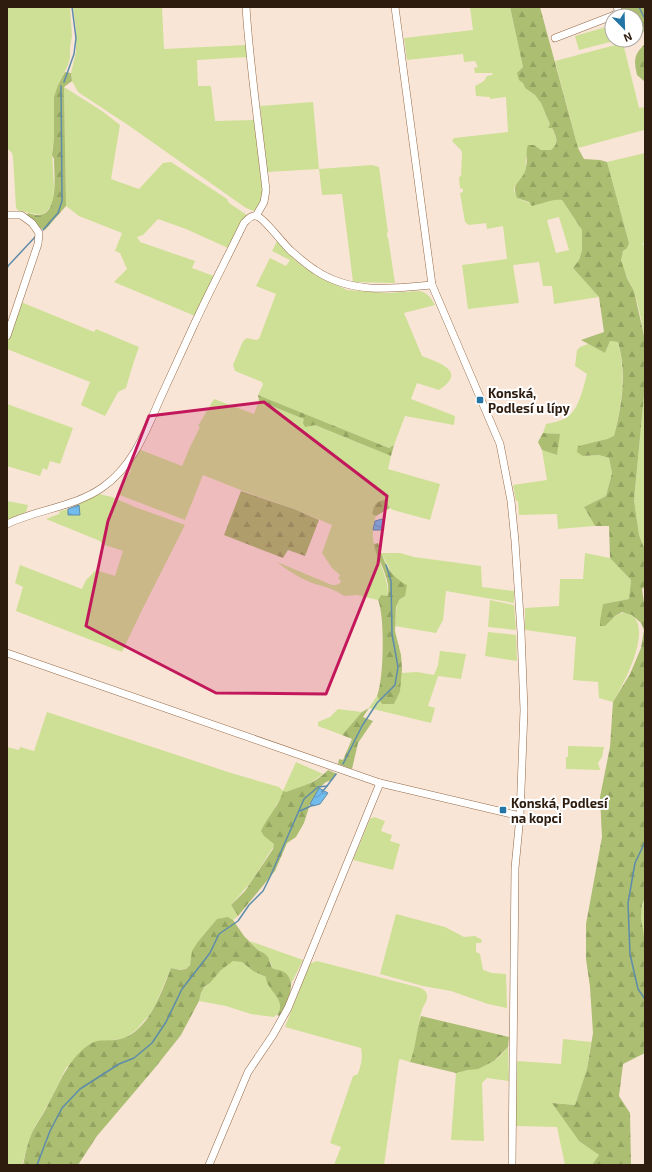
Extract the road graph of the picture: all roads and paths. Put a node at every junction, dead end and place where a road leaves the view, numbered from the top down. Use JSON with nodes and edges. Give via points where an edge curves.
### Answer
{"nodes":[{"id":1,"x":246,"y":7,"type":"edge"},
{"id":2,"x":395,"y":7,"type":"edge"},
{"id":3,"x":617,"y":7,"type":"edge"},
{"id":4,"x":555,"y":38,"type":"dead end"},
{"id":5,"x":7,"y":215,"type":"edge"},
{"id":6,"x":256,"y":216,"type":"junction"},
{"id":7,"x":432,"y":285,"type":"junction"},
{"id":8,"x":7,"y":336,"type":"edge"},
{"id":9,"x":7,"y":524,"type":"edge"},
{"id":10,"x":7,"y":653,"type":"edge"},
{"id":11,"x":380,"y":783,"type":"junction"},
{"id":12,"x":520,"y":816,"type":"junction"},
{"id":13,"x":208,"y":1165,"type":"edge"},
{"id":14,"x":512,"y":1165,"type":"edge"}],
"edges":[{"from":1,"to":6,"type":"street","via":[[248,46],[266,190],[264,202]]},
{"from":2,"to":7,"type":"street"},
{"from":3,"to":4,"type":"street","via":[[619,12],[612,16]]},
{"from":5,"to":8,"type":"street","via":[[26,217],[39,233],[38,244]]},
{"from":6,"to":7,"type":"street","via":[[302,260],[339,283],[364,288]]},
{"from":6,"to":9,"type":"street","via":[[250,217],[244,223],[136,451],[127,463],[102,488],[81,499]]},
{"from":7,"to":12,"type":"street","via":[[500,444],[511,501],[516,541],[524,710]]},
{"from":10,"to":11,"type":"street"},
{"from":11,"to":12,"type":"street"},
{"from":11,"to":13,"type":"street","via":[[288,1008],[248,1072]]},
{"from":12,"to":14,"type":"street","via":[[515,876]]}]}
